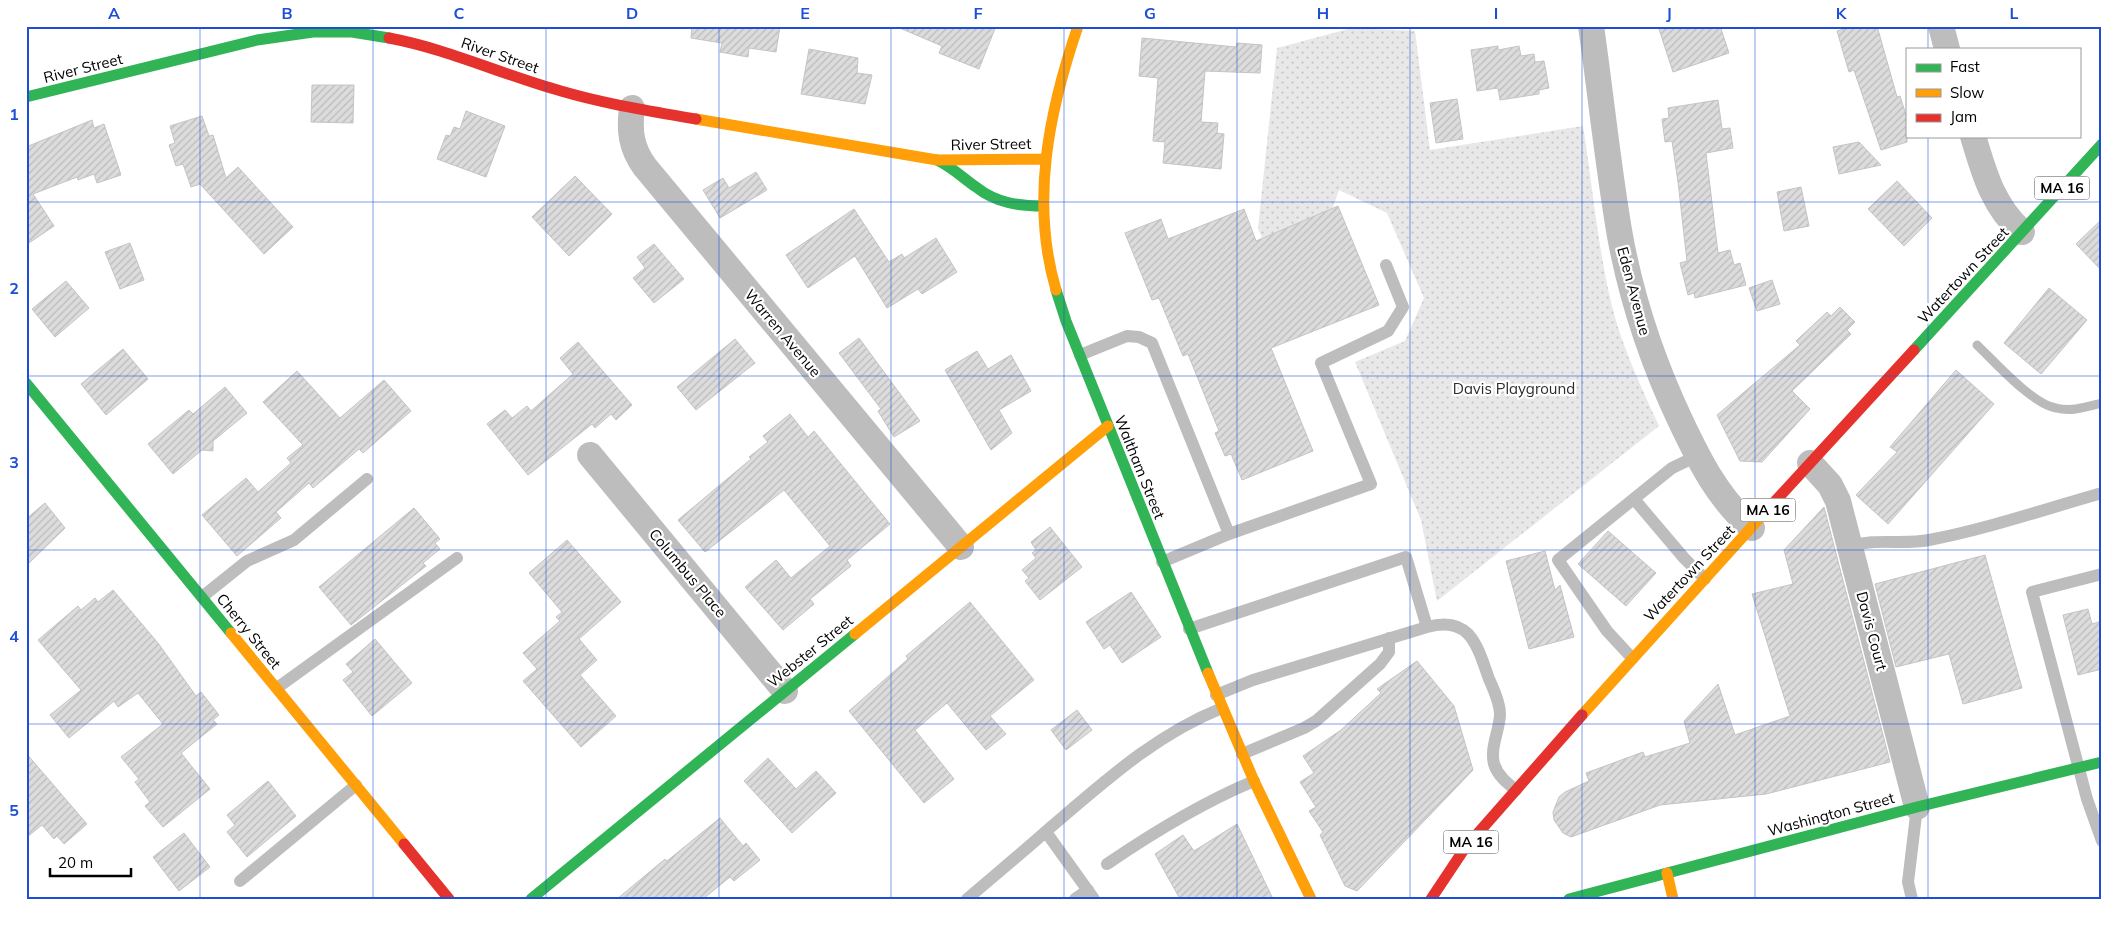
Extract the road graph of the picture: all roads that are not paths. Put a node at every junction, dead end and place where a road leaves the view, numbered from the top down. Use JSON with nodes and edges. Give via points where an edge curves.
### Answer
{"nodes":[{"id":1,"x":1078,"y":26,"type":"edge"},
{"id":2,"x":1591,"y":26,"type":"edge"},
{"id":3,"x":1941,"y":26,"type":"edge"},
{"id":4,"x":325,"y":29,"type":"edge"},
{"id":5,"x":1947,"y":48,"type":"edge"},
{"id":6,"x":26,"y":97,"type":"edge"},
{"id":7,"x":632,"y":108,"type":"junction"},
{"id":8,"x":1974,"y":138,"type":"edge"},
{"id":9,"x":2102,"y":144,"type":"edge"},
{"id":10,"x":1045,"y":159,"type":"junction"},
{"id":11,"x":937,"y":160,"type":"junction"},
{"id":12,"x":1043,"y":206,"type":"junction"},
{"id":13,"x":2022,"y":232,"type":"junction"},
{"id":14,"x":1386,"y":265,"type":"dead end"},
{"id":15,"x":1080,"y":355,"type":"junction"},
{"id":16,"x":26,"y":383,"type":"edge"},
{"id":17,"x":1108,"y":426,"type":"junction"},
{"id":18,"x":590,"y":455,"type":"dead end"},
{"id":19,"x":1697,"y":456,"type":"junction"},
{"id":20,"x":1810,"y":463,"type":"junction"},
{"id":21,"x":367,"y":479,"type":"dead end"},
{"id":22,"x":2102,"y":493,"type":"edge"},
{"id":23,"x":1634,"y":499,"type":"junction"},
{"id":24,"x":1752,"y":528,"type":"junction"},
{"id":25,"x":1229,"y":534,"type":"junction"},
{"id":26,"x":1850,"y":546,"type":"junction"},
{"id":27,"x":961,"y":547,"type":"junction"},
{"id":28,"x":457,"y":558,"type":"dead end"},
{"id":29,"x":1162,"y":562,"type":"junction"},
{"id":30,"x":2102,"y":574,"type":"edge"},
{"id":31,"x":1705,"y":579,"type":"junction"},
{"id":32,"x":202,"y":597,"type":"junction"},
{"id":33,"x":1426,"y":627,"type":"junction"},
{"id":34,"x":1189,"y":629,"type":"junction"},
{"id":35,"x":1389,"y":638,"type":"junction"},
{"id":36,"x":1632,"y":658,"type":"junction"},
{"id":37,"x":276,"y":688,"type":"junction"},
{"id":38,"x":785,"y":691,"type":"junction"},
{"id":39,"x":1216,"y":695,"type":"junction"},
{"id":40,"x":1222,"y":708,"type":"junction"},
{"id":41,"x":1242,"y":754,"type":"junction"},
{"id":42,"x":2102,"y":762,"type":"edge"},
{"id":43,"x":2079,"y":768,"type":"junction"},
{"id":44,"x":1254,"y":781,"type":"junction"},
{"id":45,"x":356,"y":785,"type":"junction"},
{"id":46,"x":1516,"y":790,"type":"junction"},
{"id":47,"x":1917,"y":807,"type":"junction"},
{"id":48,"x":1046,"y":832,"type":"junction"},
{"id":49,"x":2102,"y":841,"type":"edge"},
{"id":50,"x":1107,"y":864,"type":"dead end"},
{"id":51,"x":1667,"y":874,"type":"junction"},
{"id":52,"x":240,"y":881,"type":"dead end"},
{"id":53,"x":1091,"y":894,"type":"edge"},
{"id":54,"x":449,"y":899,"type":"edge"},
{"id":55,"x":531,"y":899,"type":"edge"},
{"id":56,"x":967,"y":899,"type":"edge"},
{"id":57,"x":1075,"y":899,"type":"edge"},
{"id":58,"x":1311,"y":899,"type":"edge"},
{"id":59,"x":1430,"y":899,"type":"edge"},
{"id":60,"x":1569,"y":899,"type":"edge"},
{"id":61,"x":1673,"y":899,"type":"edge"},
{"id":62,"x":1912,"y":899,"type":"edge"}],
"edges":[{"from":1,"to":10,"type":"street","name":"Waltham Street","via":[[1057,94]]},
{"from":2,"to":19,"type":"street","name":"Eden Avenue","via":[[1626,265],[1657,369]]},
{"from":3,"to":5,"type":"street"},
{"from":4,"to":6,"type":"street","name":"River Street","via":[[242,44]]},
{"from":4,"to":7,"type":"street","name":"River Street","via":[[415,42],[568,93]]},
{"from":7,"to":11,"type":"street","name":"River Street"},
{"from":7,"to":27,"type":"street","name":"Warren Avenue","via":[[630,132],[645,167]]},
{"from":8,"to":13,"type":"street","via":[[1996,199],[2007,218]]},
{"from":9,"to":13,"type":"street","name":"Watertown Street","number":"MA 16"},
{"from":10,"to":11,"type":"street","name":"River Street"},
{"from":10,"to":12,"type":"street","name":"Waltham Street"},
{"from":11,"to":12,"type":"street","name":"River Street","via":[[995,199],[1018,205]]},
{"from":12,"to":15,"type":"street","name":"Waltham Street","via":[[1046,245],[1054,282]]},
{"from":13,"to":20,"type":"street","name":"Watertown Street","number":"MA 16"},
{"from":14,"to":25,"type":"lane","via":[[1403,307],[1388,331],[1321,362],[1371,484]]},
{"from":15,"to":17,"type":"street","name":"Waltham Street"},
{"from":15,"to":25,"type":"lane","via":[[1127,336],[1152,343]]},
{"from":16,"to":32,"type":"street","name":"Cherry Street"},
{"from":17,"to":27,"type":"street","name":"Webster Street"},
{"from":17,"to":29,"type":"street","name":"Waltham Street"},
{"from":18,"to":38,"type":"street","name":"Columbus Place"},
{"from":19,"to":23,"type":"lane","via":[[1672,468]]},
{"from":19,"to":24,"type":"street","name":"Eden Avenue","via":[[1717,491]]},
{"from":20,"to":24,"type":"street","name":"Watertown Street","number":"MA 16"},
{"from":20,"to":26,"type":"street","name":"Davis Court","via":[[1833,490]]},
{"from":21,"to":32,"type":"lane","via":[[294,540],[247,561]]},
{"from":22,"to":26,"type":"lane","via":[[1941,538]]},
{"from":23,"to":31,"type":"lane"},
{"from":23,"to":36,"type":"lane","via":[[1558,560],[1607,631]]},
{"from":24,"to":31,"type":"street","name":"Watertown Street","number":"MA 16"},
{"from":25,"to":29,"type":"lane"},
{"from":26,"to":47,"type":"street","name":"Davis Court"},
{"from":27,"to":38,"type":"street","name":"Webster Street"},
{"from":28,"to":37,"type":"lane"},
{"from":29,"to":34,"type":"street","name":"Waltham Street"},
{"from":30,"to":43,"type":"lane","via":[[2032,592]]},
{"from":31,"to":36,"type":"street","name":"Watertown Street","number":"MA 16"},
{"from":32,"to":37,"type":"street","name":"Cherry Street"},
{"from":33,"to":34,"type":"lane","via":[[1406,557]]},
{"from":33,"to":35,"type":"lane"},
{"from":33,"to":46,"type":"lane","via":[[1458,626],[1469,633],[1477,645],[1499,705],[1493,754],[1495,765],[1506,782]]},
{"from":34,"to":39,"type":"street","name":"Waltham Street"},
{"from":35,"to":39,"type":"lane"},
{"from":35,"to":41,"type":"lane","via":[[1390,652],[1380,664],[1316,721]]},
{"from":36,"to":46,"type":"street","name":"Watertown Street","number":"MA 16"},
{"from":37,"to":45,"type":"street","name":"Cherry Street"},
{"from":38,"to":55,"type":"street","name":"Webster Street"},
{"from":39,"to":40,"type":"street","name":"Waltham Street"},
{"from":40,"to":41,"type":"street","name":"Waltham Street"},
{"from":40,"to":48,"type":"lane","via":[[1191,721],[1152,745]]},
{"from":41,"to":44,"type":"street","name":"Waltham Street"},
{"from":42,"to":43,"type":"street","name":"Washington Street"},
{"from":43,"to":47,"type":"street","name":"Washington Street"},
{"from":43,"to":49,"type":"lane"},
{"from":44,"to":50,"type":"lane","via":[[1168,823]]},
{"from":44,"to":58,"type":"street","name":"Waltham Street"},
{"from":45,"to":52,"type":"lane"},
{"from":45,"to":54,"type":"street","name":"Cherry Street"},
{"from":46,"to":59,"type":"street","name":"Watertown Street","number":"MA 16","via":[[1465,848]]},
{"from":47,"to":51,"type":"street","name":"Washington Street"},
{"from":47,"to":62,"type":"lane","via":[[1908,882]]},
{"from":48,"to":53,"type":"lane"},
{"from":48,"to":56,"type":"lane"},
{"from":51,"to":60,"type":"street","name":"Washington Street"},
{"from":51,"to":61,"type":"street"},
{"from":53,"to":57,"type":"lane"}]}
